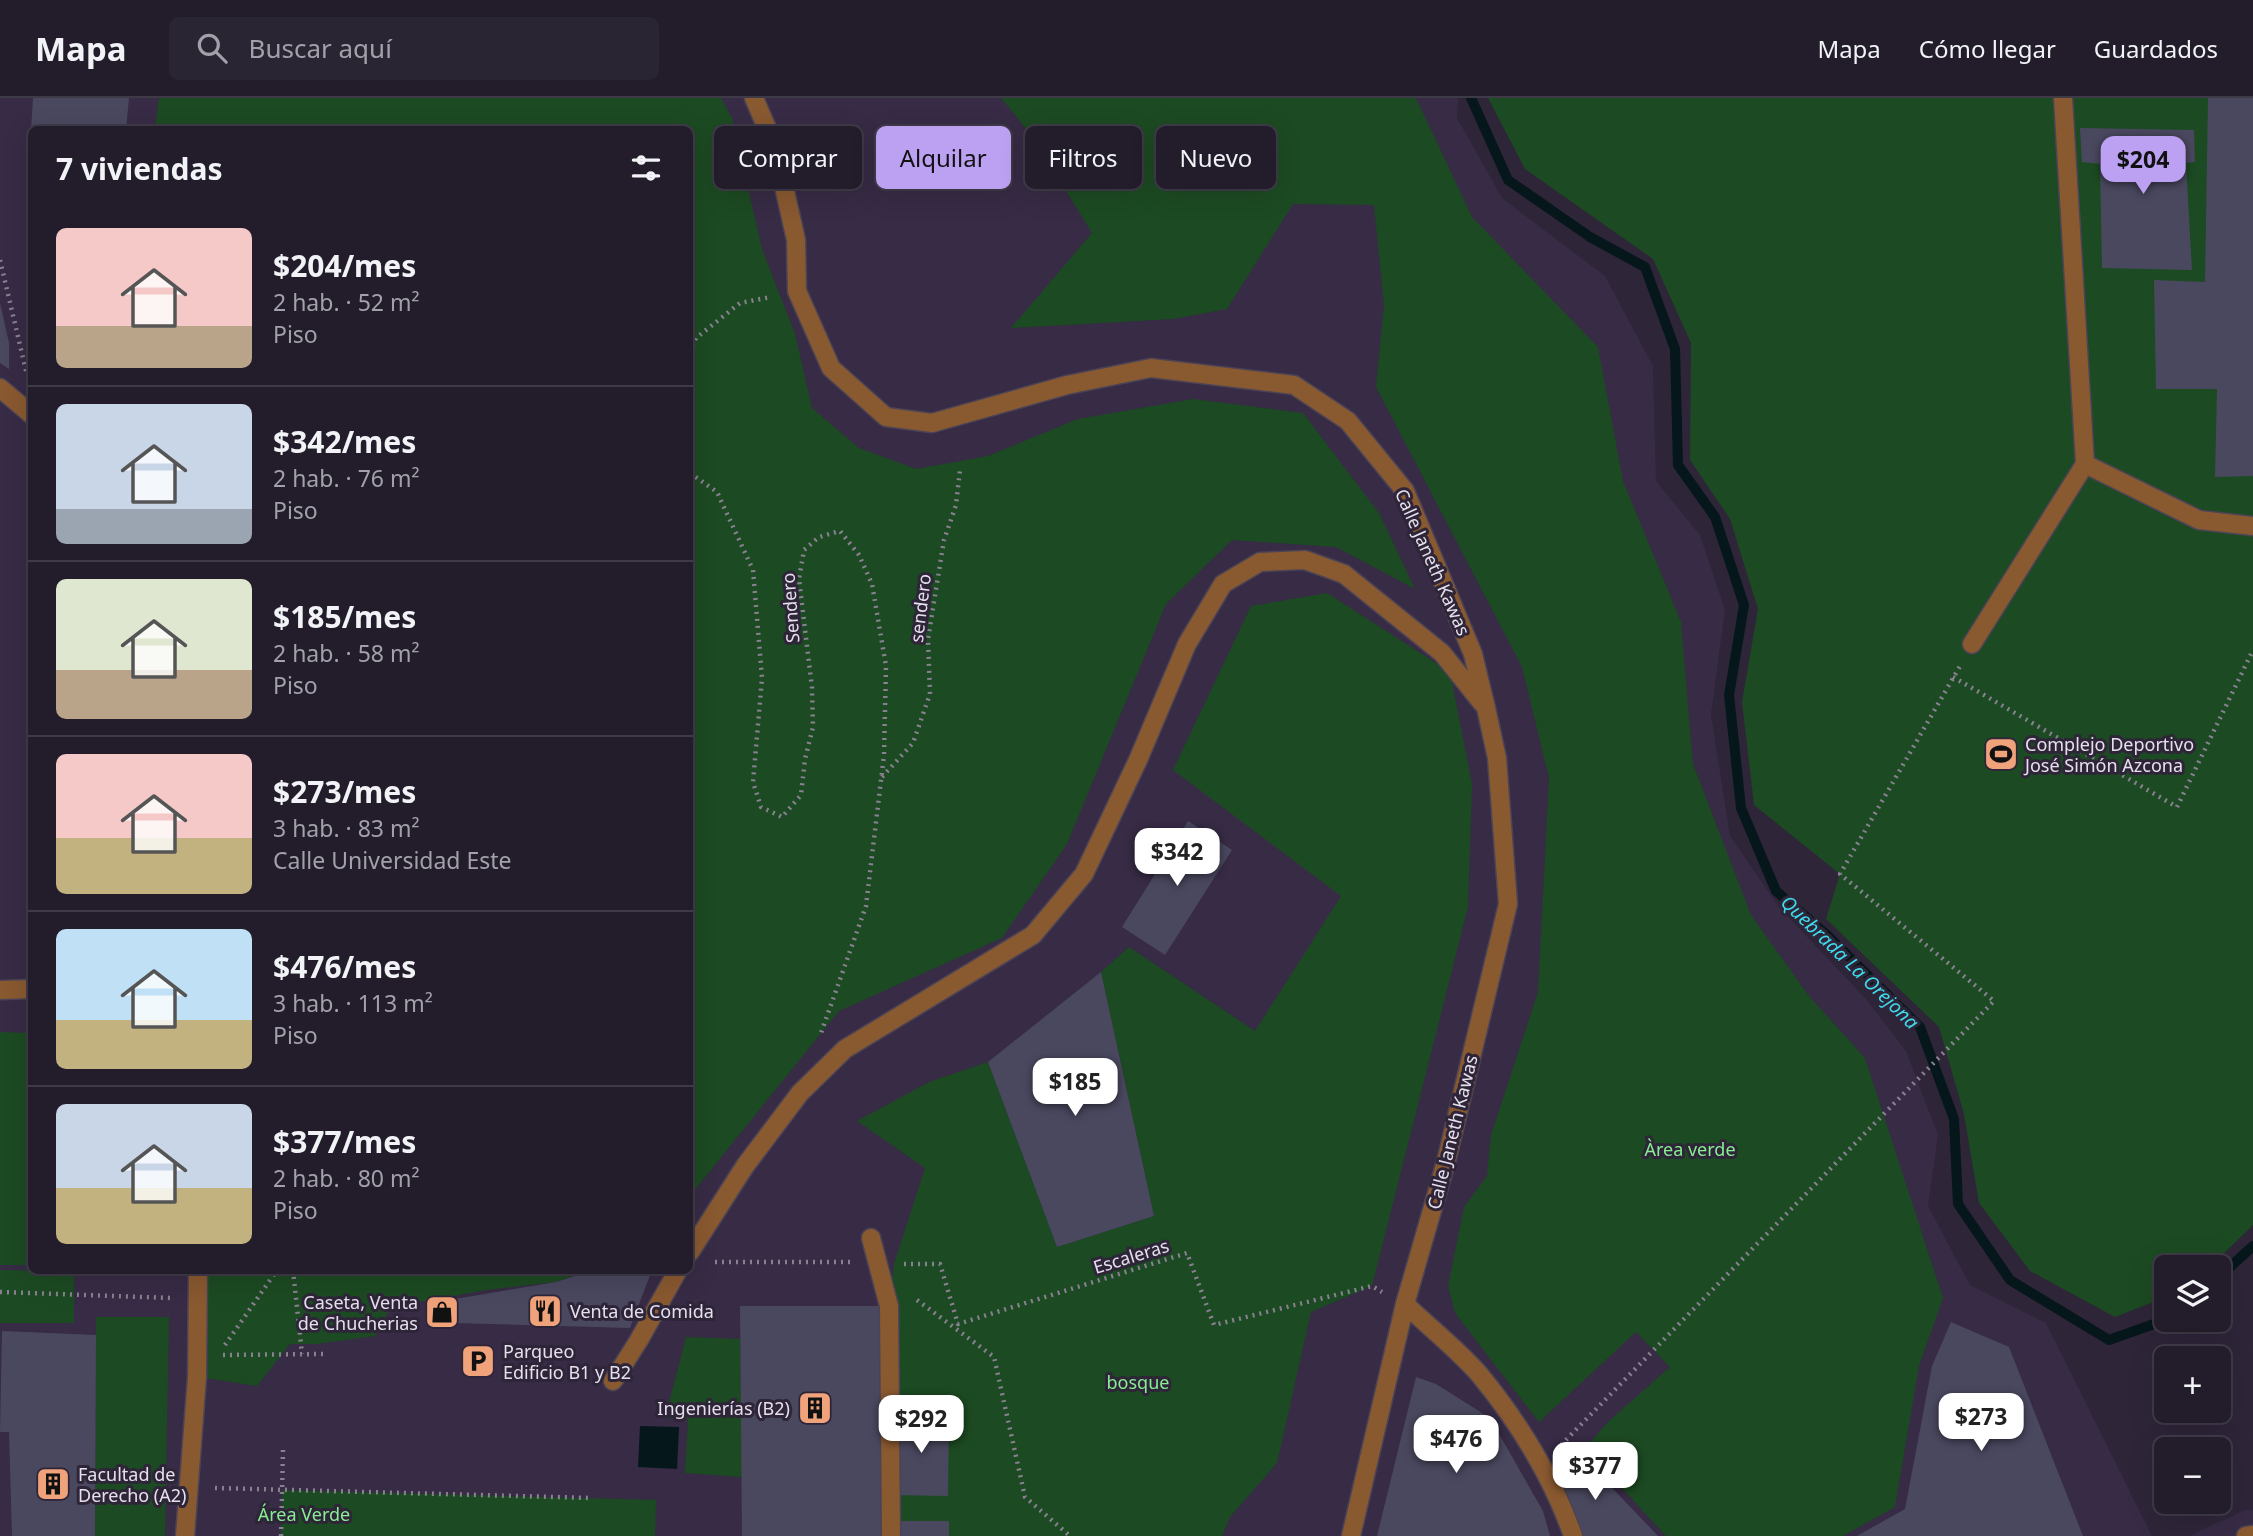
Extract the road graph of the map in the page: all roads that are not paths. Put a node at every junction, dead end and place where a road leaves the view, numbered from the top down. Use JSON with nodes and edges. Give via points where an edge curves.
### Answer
{"nodes":[{"id":1,"x":754,"y":98,"type":"edge"},
{"id":2,"x":2063,"y":98,"type":"edge"},
{"id":3,"x":0,"y":388,"type":"edge"},
{"id":4,"x":28,"y":412,"type":"edge"},
{"id":5,"x":2085,"y":464,"type":"junction"},
{"id":6,"x":2253,"y":526,"type":"edge"},
{"id":7,"x":1972,"y":644,"type":"road end"},
{"id":8,"x":1486,"y":708,"type":"junction"},
{"id":9,"x":28,"y":989,"type":"edge"},
{"id":10,"x":0,"y":990,"type":"edge"},
{"id":11,"x":871,"y":1238,"type":"dead end"},
{"id":12,"x":693,"y":1247,"type":"edge"},
{"id":13,"x":198,"y":1274,"type":"edge"},
{"id":14,"x":676,"y":1274,"type":"edge"},
{"id":15,"x":1405,"y":1304,"type":"junction"},
{"id":16,"x":613,"y":1381,"type":"dead end"},
{"id":17,"x":2253,"y":1535,"type":"edge"},
{"id":18,"x":185,"y":1536,"type":"edge"},
{"id":19,"x":891,"y":1536,"type":"edge"},
{"id":20,"x":1351,"y":1536,"type":"edge"},
{"id":21,"x":1573,"y":1536,"type":"edge"},
{"id":22,"x":2246,"y":1536,"type":"edge"}],
"edges":[{"from":1,"to":8,"type":"street","name":"Calle Janeth Kawas","via":[[775,147],[796,240],[797,291],[831,368],[886,416],[932,423],[1068,385],[1151,368],[1294,385],[1348,421],[1405,491],[1472,654]]},
{"from":2,"to":5,"type":"street"},
{"from":3,"to":4,"type":"street"},
{"from":5,"to":6,"type":"street","via":[[2199,520]]},
{"from":5,"to":7,"type":"street"},
{"from":8,"to":12,"type":"street","via":[[1442,653],[1344,574],[1305,561],[1261,562],[1223,584],[1187,644],[1084,874],[1033,934],[845,1049],[800,1093]]},
{"from":8,"to":15,"type":"street","name":"Calle Janeth Kawas","via":[[1497,758],[1508,904],[1446,1162]]},
{"from":9,"to":10,"type":"street"},
{"from":11,"to":19,"type":"street","via":[[886,1263],[889,1306]]},
{"from":13,"to":18,"type":"street","via":[[198,1377]]},
{"from":14,"to":16,"type":"street"},
{"from":15,"to":20,"type":"street","name":"Calle Janeth Kawas"},
{"from":15,"to":21,"type":"street","via":[[1478,1373],[1517,1426],[1563,1508]]},
{"from":17,"to":22,"type":"street"}]}
